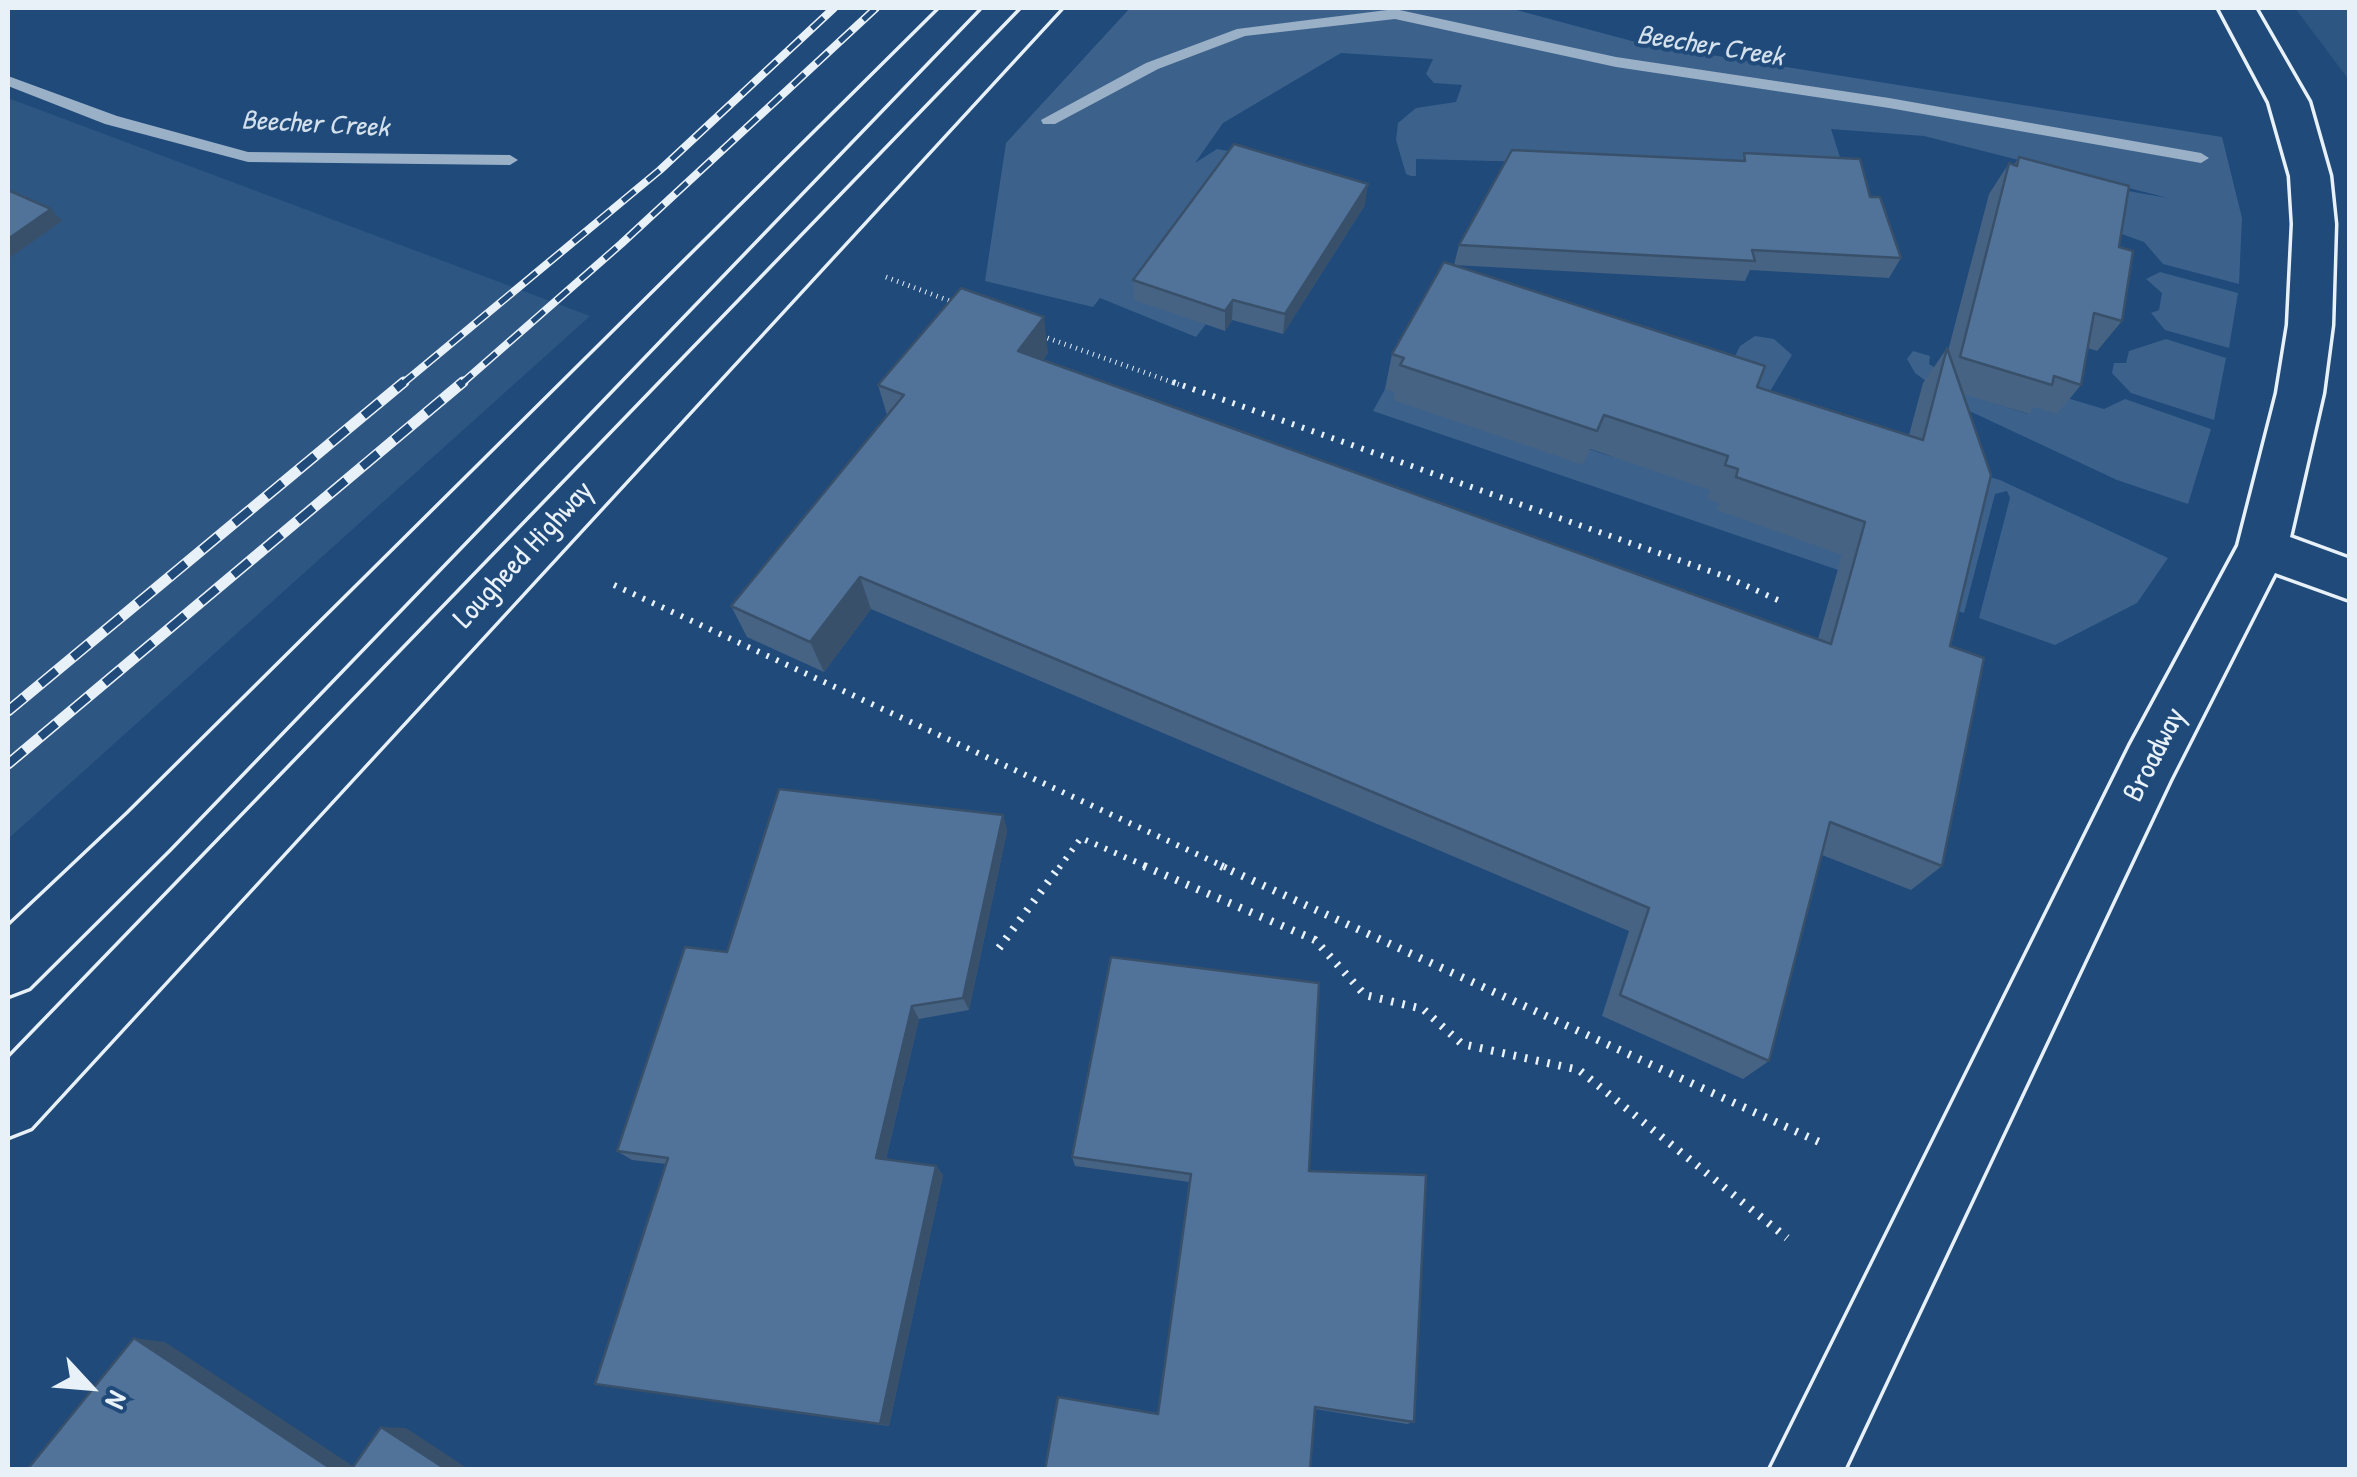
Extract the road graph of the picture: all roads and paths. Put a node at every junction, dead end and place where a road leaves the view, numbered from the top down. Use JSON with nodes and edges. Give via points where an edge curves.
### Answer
{"nodes":[{"id":1,"x":962,"y":8,"type":"edge"},
{"id":2,"x":1043,"y":8,"type":"edge"},
{"id":3,"x":2236,"y":8,"type":"edge"},
{"id":4,"x":886,"y":277,"type":"dead end"},
{"id":5,"x":969,"y":309,"type":"edge"},
{"id":6,"x":1037,"y":334,"type":"edge"},
{"id":7,"x":2263,"y":547,"type":"junction"},
{"id":8,"x":2350,"y":580,"type":"edge"},
{"id":9,"x":614,"y":584,"type":"dead end"},
{"id":10,"x":1778,"y":600,"type":"dead end"},
{"id":11,"x":999,"y":948,"type":"dead end"},
{"id":12,"x":8,"y":967,"type":"edge"},
{"id":13,"x":8,"y":1105,"type":"edge"},
{"id":14,"x":1819,"y":1142,"type":"dead end"},
{"id":15,"x":1787,"y":1238,"type":"dead end"},
{"id":16,"x":1806,"y":1470,"type":"edge"}],
"edges":[{"from":1,"to":12,"type":"main road"},
{"from":2,"to":13,"type":"main road","name":"Lougheed Highway"},
{"from":3,"to":7,"type":"main road","name":"Broadway","via":[[2289,102],[2310,176],[2314,224],[2300,393]]},
{"from":4,"to":5,"type":"path"},
{"from":6,"to":10,"type":"path"},
{"from":7,"to":8,"type":"main road"},
{"from":7,"to":16,"type":"main road","name":"Broadway","via":[[2150,762]]},
{"from":9,"to":14,"type":"path"},
{"from":11,"to":15,"type":"path","via":[[1080,838],[1316,940],[1365,995],[1424,1010],[1462,1044],[1579,1070]]}]}
